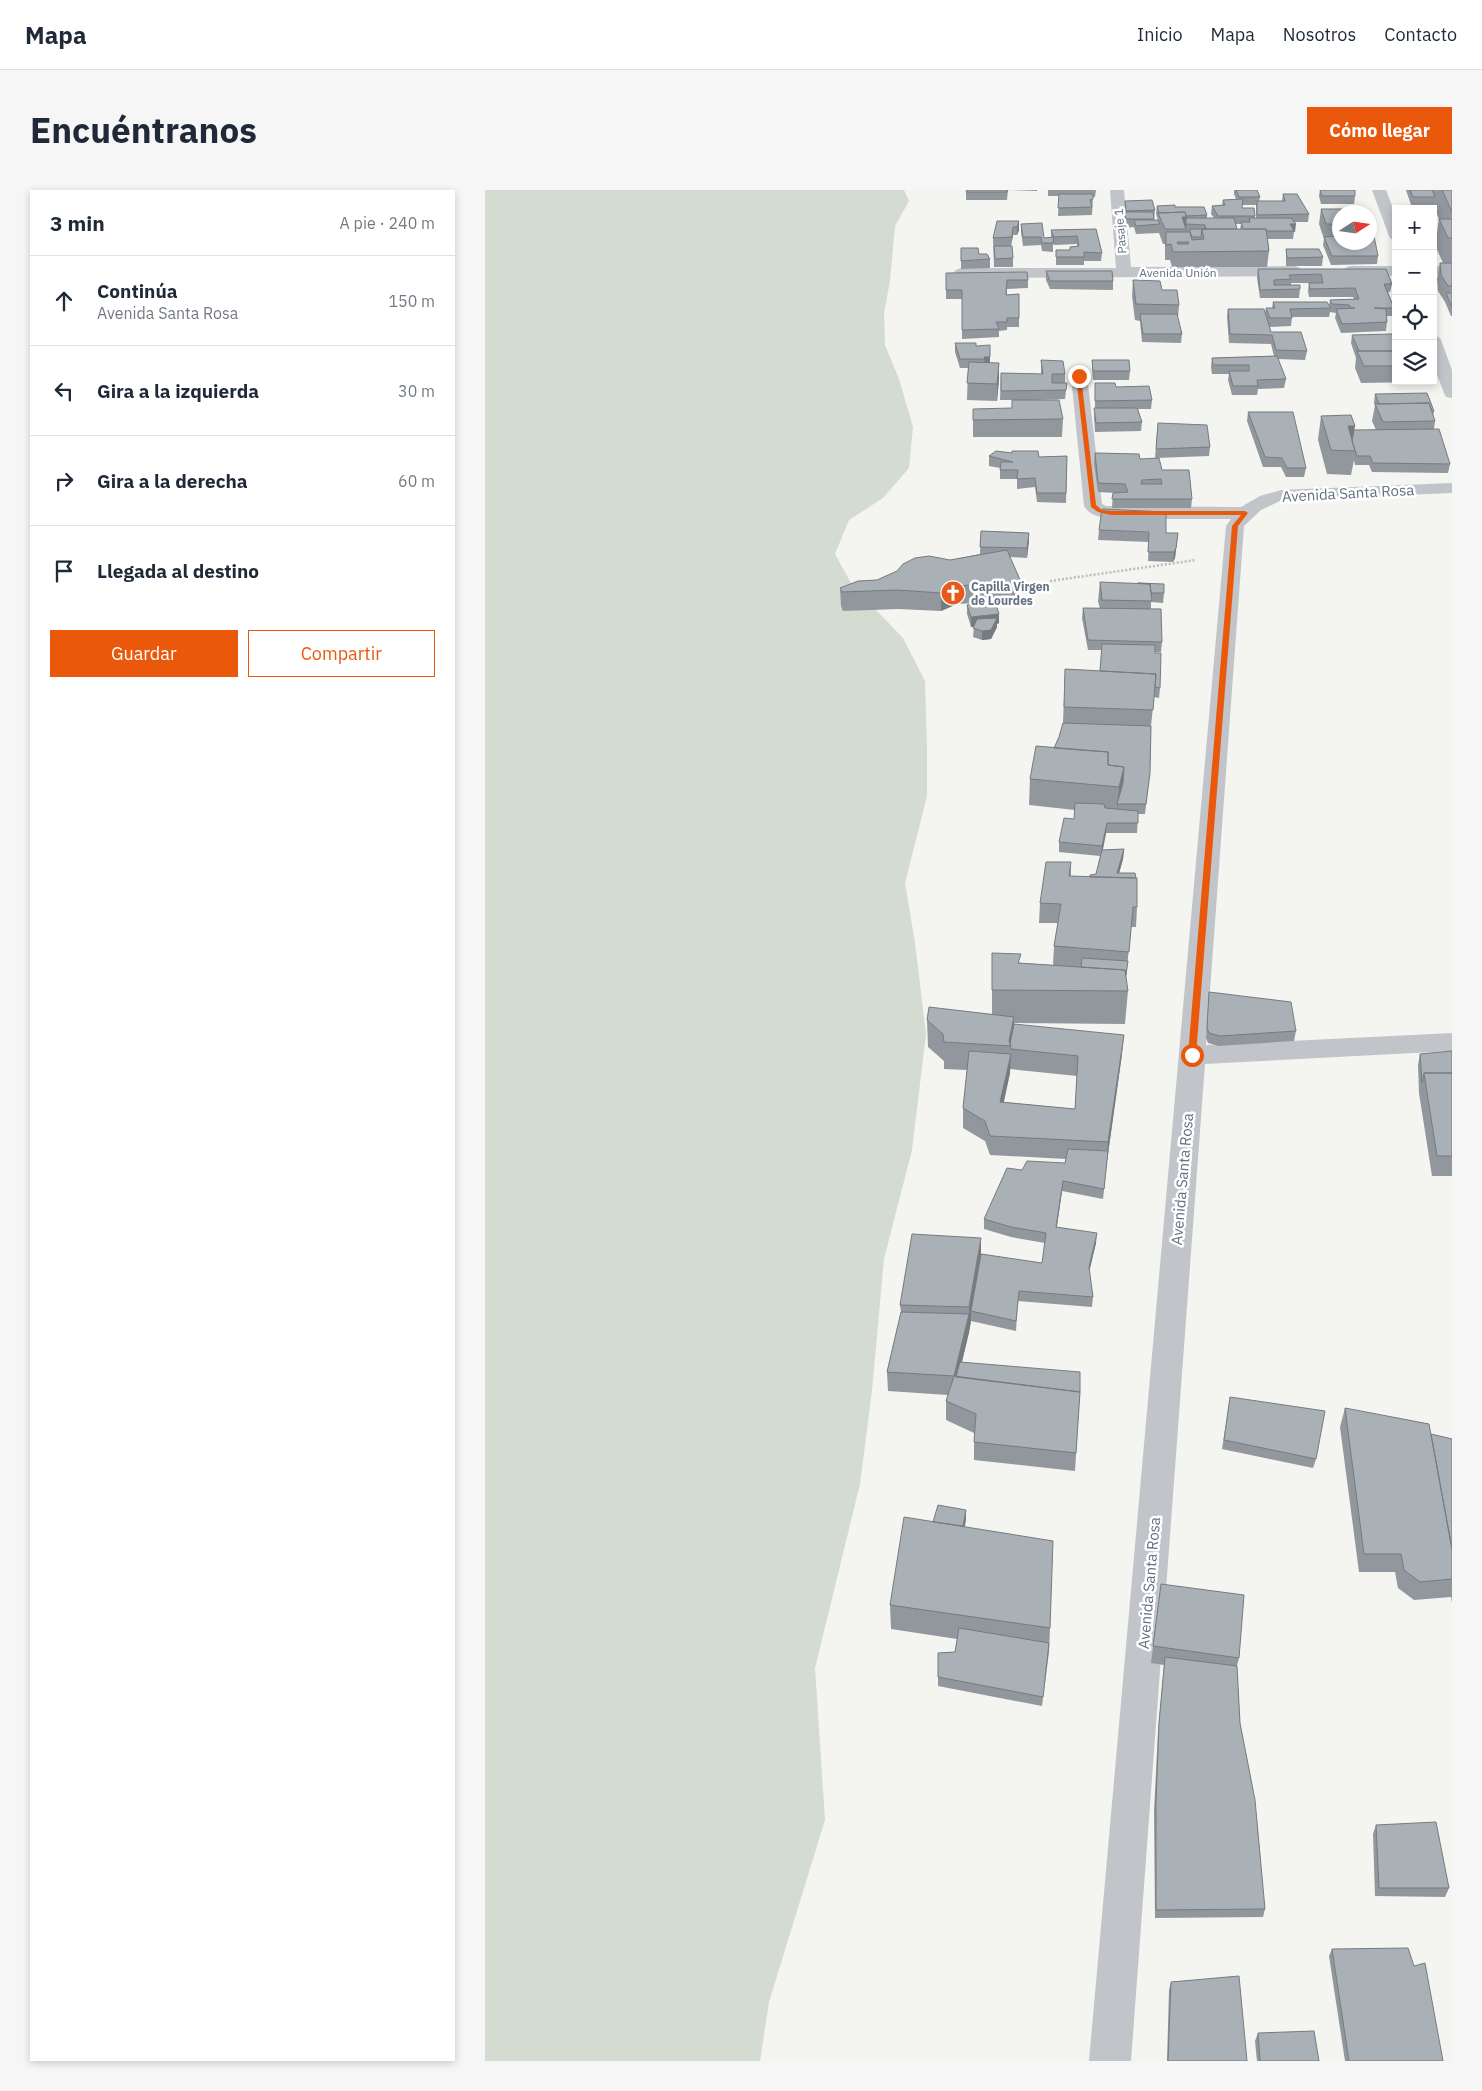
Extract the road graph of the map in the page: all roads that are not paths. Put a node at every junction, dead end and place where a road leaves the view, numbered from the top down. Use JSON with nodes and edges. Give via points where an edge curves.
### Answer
{"nodes":[{"id":1,"x":1117,"y":190,"type":"edge"},
{"id":2,"x":1379,"y":190,"type":"edge"},
{"id":3,"x":1392,"y":225,"type":"edge"},
{"id":4,"x":1392,"y":270,"type":"edge"},
{"id":5,"x":1437,"y":270,"type":"edge"},
{"id":6,"x":1452,"y":270,"type":"edge"},
{"id":7,"x":1308,"y":271,"type":"edge"},
{"id":8,"x":1337,"y":271,"type":"edge"},
{"id":9,"x":1124,"y":272,"type":"junction"},
{"id":10,"x":961,"y":273,"type":"edge"},
{"id":11,"x":1437,"y":351,"type":"edge"},
{"id":12,"x":1079,"y":376,"type":"dead end"},
{"id":13,"x":1452,"y":393,"type":"edge"},
{"id":14,"x":1452,"y":488,"type":"edge"},
{"id":15,"x":1245,"y":513,"type":"junction"},
{"id":16,"x":1452,"y":1042,"type":"edge"},
{"id":17,"x":1192,"y":1055,"type":"junction"},
{"id":18,"x":1110,"y":2061,"type":"edge"}],
"edges":[{"from":1,"to":9,"type":"street","name":"Pasaje 1"},
{"from":2,"to":3,"type":"street"},
{"from":4,"to":8,"type":"street"},
{"from":5,"to":6,"type":"street"},
{"from":7,"to":9,"type":"street","name":"Avenida Unión"},
{"from":9,"to":10,"type":"street","name":"Avenida Unión"},
{"from":11,"to":13,"type":"street"},
{"from":12,"to":15,"type":"street","via":[[1093,506],[1111,513]]},
{"from":14,"to":15,"type":"street","name":"Avenida Santa Rosa","via":[[1281,495],[1262,500]]},
{"from":15,"to":17,"type":"street","name":"Avenida Santa Rosa","via":[[1235,526]]},
{"from":16,"to":17,"type":"street"},
{"from":17,"to":18,"type":"street","name":"Avenida Santa Rosa"}]}
